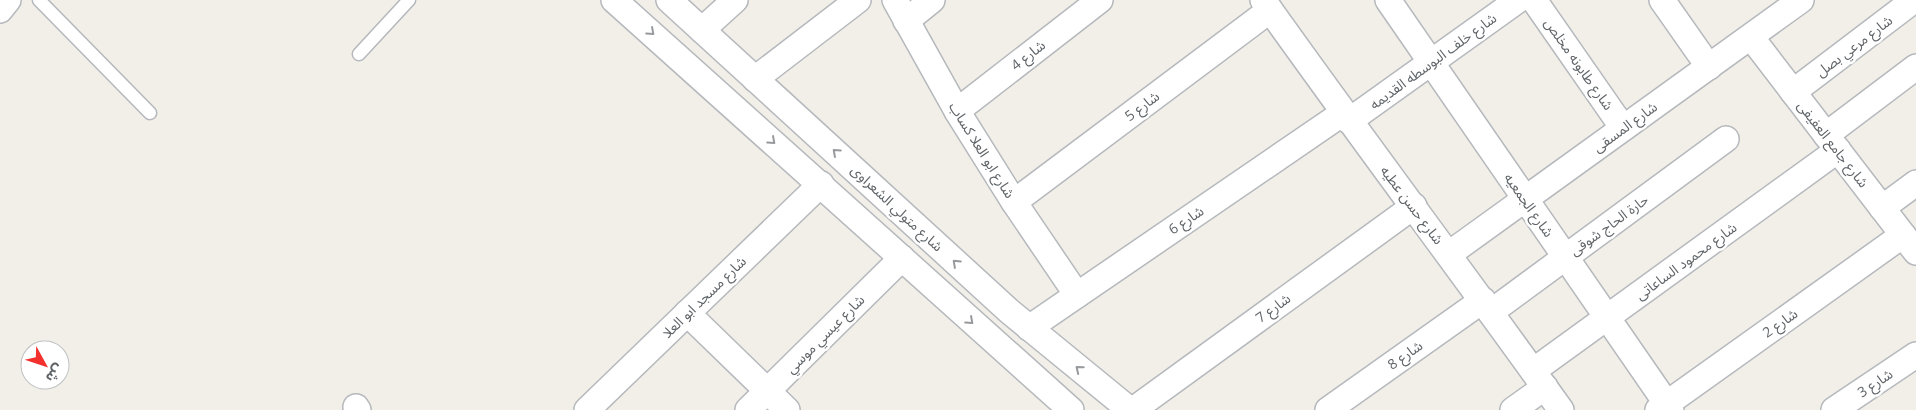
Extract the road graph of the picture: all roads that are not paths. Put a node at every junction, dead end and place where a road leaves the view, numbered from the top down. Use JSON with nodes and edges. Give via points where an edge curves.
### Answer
{"nodes":[{"id":1,"x":8,"y":0,"type":"edge"},
{"id":2,"x":39,"y":0,"type":"edge"},
{"id":3,"x":409,"y":0,"type":"edge"},
{"id":4,"x":614,"y":0,"type":"edge"},
{"id":5,"x":669,"y":0,"type":"edge"},
{"id":6,"x":735,"y":0,"type":"edge"},
{"id":7,"x":858,"y":0,"type":"edge"},
{"id":8,"x":932,"y":0,"type":"edge"},
{"id":9,"x":1100,"y":0,"type":"edge"},
{"id":10,"x":1388,"y":0,"type":"edge"},
{"id":11,"x":1518,"y":0,"type":"edge"},
{"id":12,"x":1534,"y":0,"type":"edge"},
{"id":13,"x":1662,"y":0,"type":"edge"},
{"id":14,"x":1914,"y":0,"type":"edge"},
{"id":15,"x":1791,"y":3,"type":"edge"},
{"id":16,"x":1267,"y":5,"type":"edge"},
{"id":17,"x":0,"y":10,"type":"edge"},
{"id":18,"x":900,"y":10,"type":"edge"},
{"id":19,"x":702,"y":30,"type":"junction"},
{"id":20,"x":1751,"y":37,"type":"junction"},
{"id":21,"x":359,"y":54,"type":"dead end"},
{"id":22,"x":1431,"y":63,"type":"junction"},
{"id":23,"x":1709,"y":67,"type":"junction"},
{"id":24,"x":1916,"y":67,"type":"edge"},
{"id":25,"x":756,"y":79,"type":"junction"},
{"id":26,"x":1793,"y":92,"type":"junction"},
{"id":27,"x":957,"y":111,"type":"junction"},
{"id":28,"x":150,"y":113,"type":"dead end"},
{"id":29,"x":1346,"y":117,"type":"junction"},
{"id":30,"x":1624,"y":128,"type":"junction"},
{"id":31,"x":1726,"y":139,"type":"dead end"},
{"id":32,"x":1832,"y":142,"type":"junction"},
{"id":33,"x":1916,"y":183,"type":"edge"},
{"id":34,"x":820,"y":184,"type":"junction"},
{"id":35,"x":1526,"y":200,"type":"junction"},
{"id":36,"x":1014,"y":202,"type":"junction"},
{"id":37,"x":1414,"y":206,"type":"junction"},
{"id":38,"x":1882,"y":208,"type":"junction"},
{"id":39,"x":1910,"y":244,"type":"edge"},
{"id":40,"x":1449,"y":254,"type":"junction"},
{"id":41,"x":1565,"y":257,"type":"junction"},
{"id":42,"x":902,"y":258,"type":"junction"},
{"id":43,"x":1077,"y":295,"type":"junction"},
{"id":44,"x":1487,"y":306,"type":"junction"},
{"id":45,"x":687,"y":313,"type":"junction"},
{"id":46,"x":1607,"y":318,"type":"junction"},
{"id":47,"x":1029,"y":328,"type":"junction"},
{"id":48,"x":1916,"y":355,"type":"edge"},
{"id":49,"x":1539,"y":379,"type":"junction"},
{"id":50,"x":1100,"y":386,"type":"junction"},
{"id":51,"x":768,"y":391,"type":"junction"},
{"id":52,"x":1665,"y":408,"type":"edge"},
{"id":53,"x":587,"y":410,"type":"edge"},
{"id":54,"x":748,"y":410,"type":"edge"},
{"id":55,"x":787,"y":410,"type":"edge"},
{"id":56,"x":1071,"y":410,"type":"edge"},
{"id":57,"x":1078,"y":410,"type":"edge"},
{"id":58,"x":1132,"y":410,"type":"edge"},
{"id":59,"x":1328,"y":410,"type":"edge"},
{"id":60,"x":1513,"y":410,"type":"edge"},
{"id":61,"x":1561,"y":410,"type":"edge"},
{"id":62,"x":1834,"y":410,"type":"edge"}],
"edges":[{"from":1,"to":17,"type":"street"},
{"from":2,"to":28,"type":"lane"},
{"from":3,"to":21,"type":"lane"},
{"from":4,"to":34,"type":"street","one_way":true},
{"from":5,"to":19,"type":"street","name":"شارع متولي الشعراوى"},
{"from":6,"to":19,"type":"street"},
{"from":7,"to":25,"type":"street"},
{"from":8,"to":18,"type":"street"},
{"from":9,"to":27,"type":"street","name":"شارع 4"},
{"from":10,"to":22,"type":"street","name":"شارع الجمعيه"},
{"from":11,"to":22,"type":"street","name":"شارع خلف البوسطه القديمه"},
{"from":12,"to":30,"type":"street","name":"شارع طابونه مخلص"},
{"from":13,"to":23,"type":"street"},
{"from":14,"to":26,"type":"street","name":"شارع مرعي بصل"},
{"from":15,"to":20,"type":"street","name":"شارع المسقى"},
{"from":16,"to":29,"type":"street","name":"شارع حسن عطيه"},
{"from":16,"to":36,"type":"street","name":"شارع 5"},
{"from":18,"to":27,"type":"street","name":"شارع ابو العلا كساب"},
{"from":19,"to":25,"type":"street","name":"شارع متولي الشعراوى"},
{"from":20,"to":23,"type":"street","name":"شارع المسقى"},
{"from":20,"to":26,"type":"street","name":"شارع جامع العفيفى"},
{"from":22,"to":29,"type":"street","name":"شارع خلف البوسطه القديمه"},
{"from":22,"to":35,"type":"street","name":"شارع الجمعيه"},
{"from":23,"to":30,"type":"street","name":"شارع المسقى"},
{"from":24,"to":32,"type":"street","name":"شارع محمود الساعاتى"},
{"from":47,"to":25,"type":"street","name":"شارع متولي الشعراوى","one_way":true},
{"from":26,"to":32,"type":"street","name":"شارع جامع العفيفى"},
{"from":27,"to":36,"type":"street","name":"شارع ابو العلا كساب"},
{"from":29,"to":37,"type":"street","name":"شارع حسن عطيه"},
{"from":29,"to":43,"type":"street","name":"شارع 6"},
{"from":30,"to":35,"type":"street","name":"شارع المسقى"},
{"from":31,"to":41,"type":"street","name":"حارة الحاج شوقى"},
{"from":32,"to":38,"type":"street","name":"شارع جامع العفيفى"},
{"from":32,"to":46,"type":"street","name":"شارع محمود الساعاتى"},
{"from":33,"to":38,"type":"street"},
{"from":34,"to":42,"type":"street"},
{"from":34,"to":45,"type":"street","name":"شارع مسجد ابو العلا"},
{"from":35,"to":40,"type":"street","name":"شارع المسقى"},
{"from":35,"to":41,"type":"street","name":"شارع الجمعيه"},
{"from":36,"to":43,"type":"street","name":"شارع ابو العلا كساب"},
{"from":37,"to":40,"type":"street","name":"شارع حسن عطيه"},
{"from":37,"to":58,"type":"street","name":"شارع 7"},
{"from":38,"to":39,"type":"street","name":"شارع جامع العفيفى"},
{"from":39,"to":52,"type":"street","name":"شارع 2"},
{"from":40,"to":44,"type":"street","name":"شارع حسن عطيه"},
{"from":41,"to":44,"type":"street","name":"حارة الحاج شوقى"},
{"from":41,"to":46,"type":"street","name":"شارع الجمعيه"},
{"from":42,"to":51,"type":"street","name":"شارع عيسي موسي"},
{"from":42,"to":56,"type":"street","one_way":true},
{"from":43,"to":47,"type":"street","name":"شارع 6"},
{"from":44,"to":49,"type":"street","name":"شارع حسن عطيه"},
{"from":44,"to":59,"type":"street","name":"شارع 8"},
{"from":45,"to":51,"type":"street"},
{"from":45,"to":53,"type":"street","name":"شارع مسجد ابو العلا"},
{"from":46,"to":49,"type":"street","name":"شارع محمود الساعاتى"},
{"from":46,"to":52,"type":"street","name":"شارع الجمعيه"},
{"from":50,"to":47,"type":"street","name":"شارع متولي الشعراوى","one_way":true},
{"from":48,"to":62,"type":"street","name":"شارع 3"},
{"from":49,"to":60,"type":"street","name":"شارع محمود الساعاتى"},
{"from":49,"to":61,"type":"street","name":"شارع حسن عطيه"},
{"from":50,"to":57,"type":"street"},
{"from":50,"to":58,"type":"street","name":"شارع متولي الشعراوى"},
{"from":51,"to":54,"type":"street","name":"شارع عيسي موسي"},
{"from":51,"to":55,"type":"street"}]}
